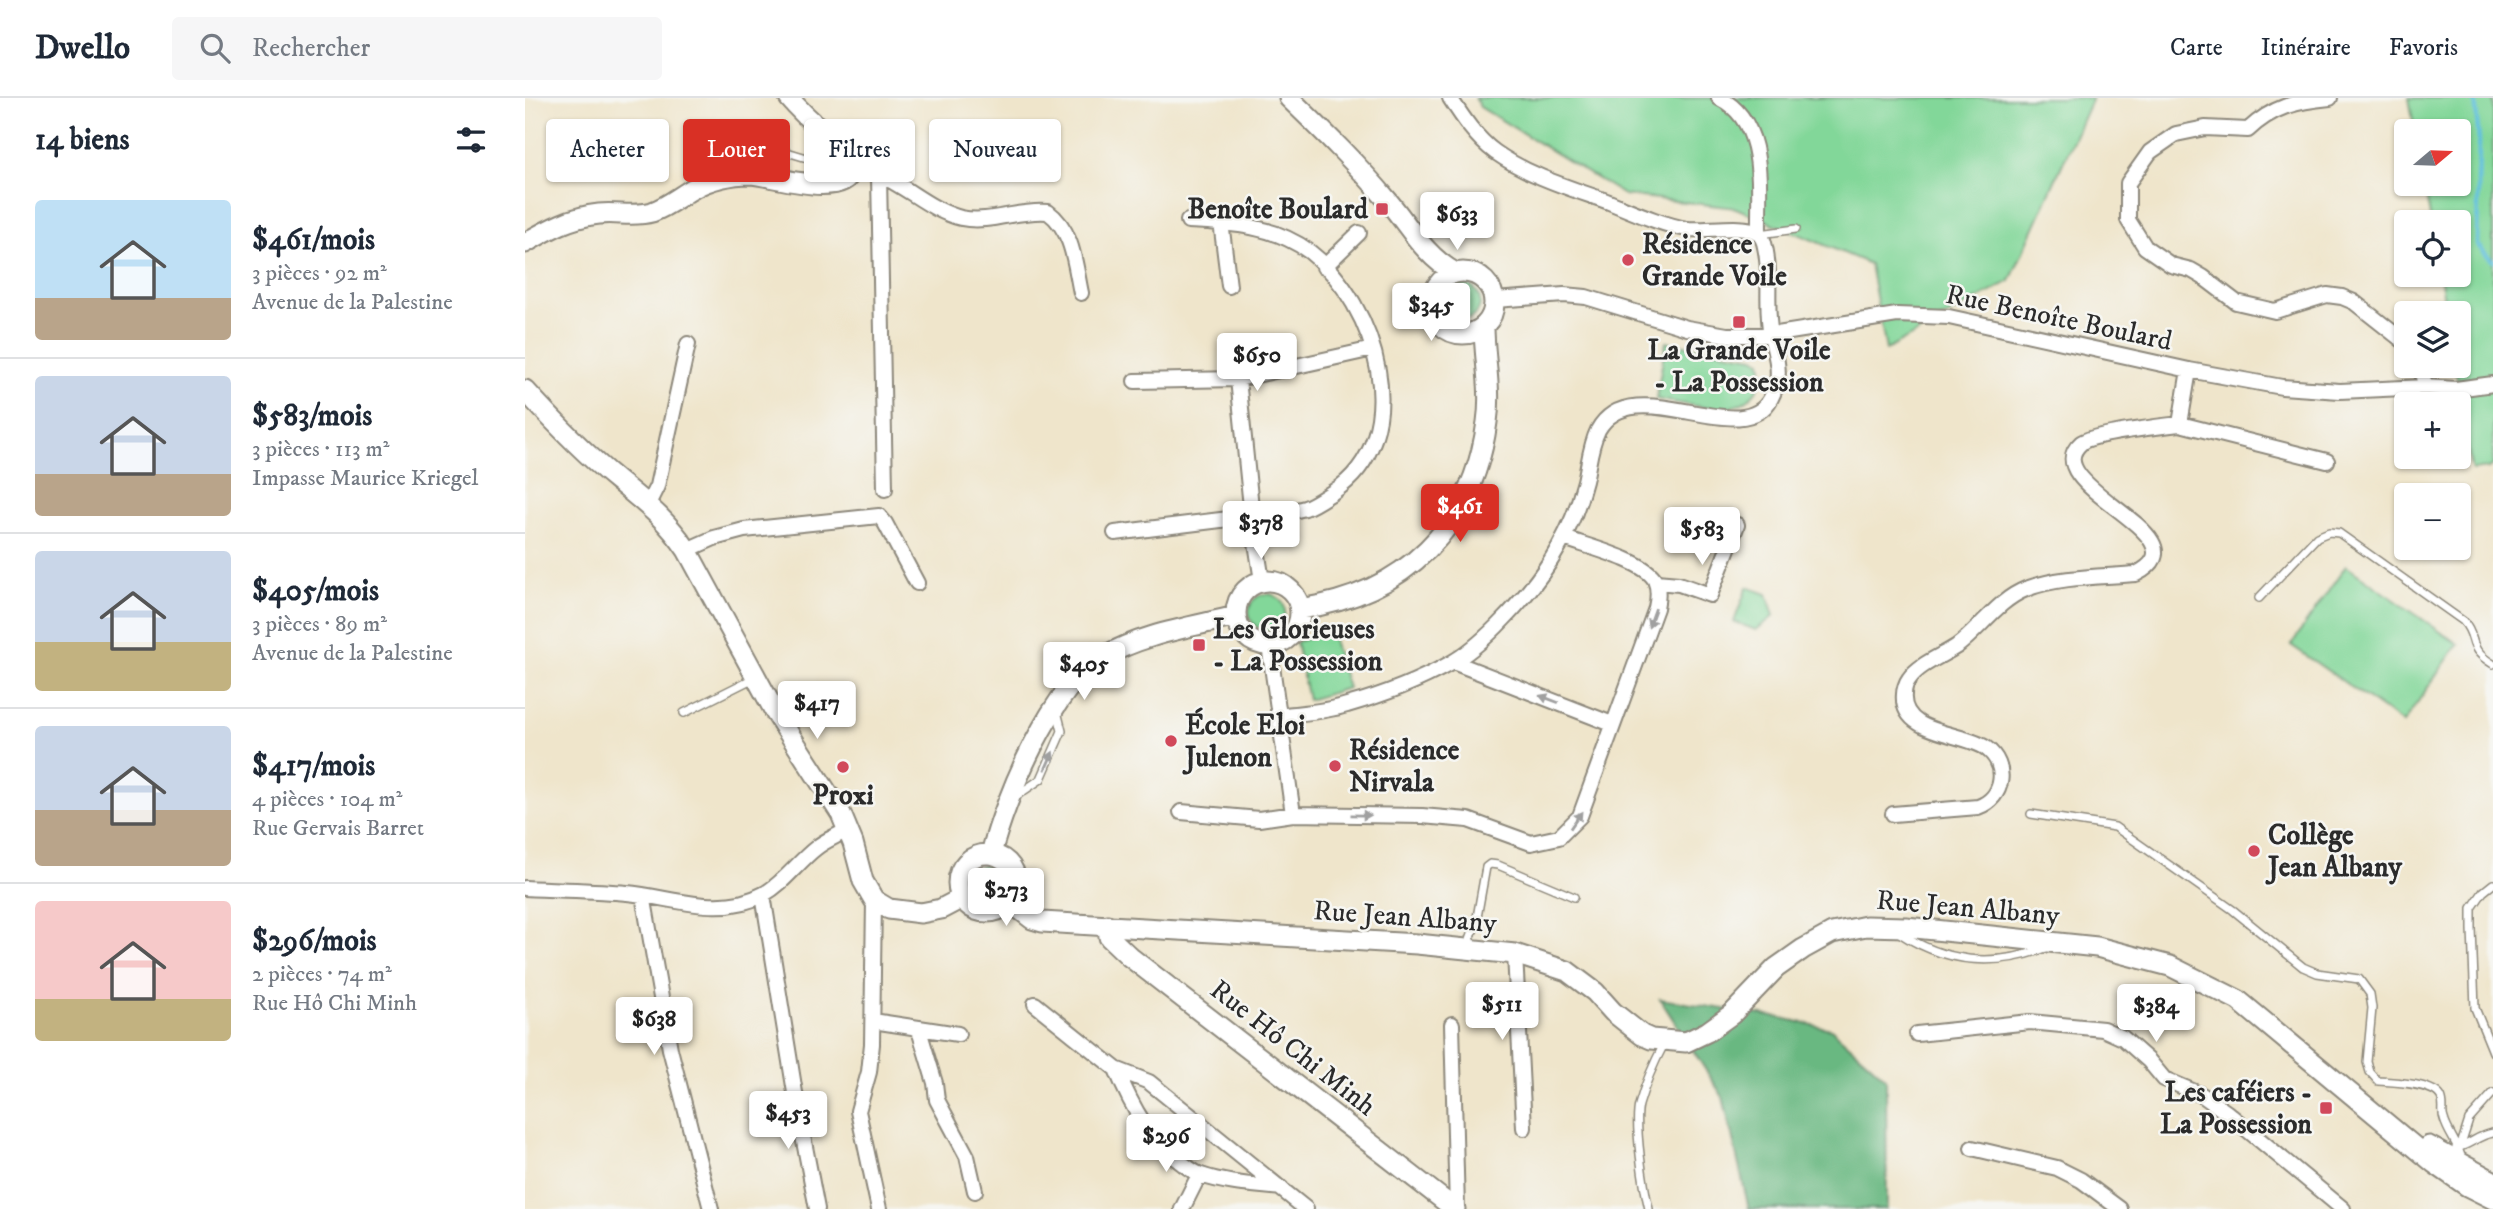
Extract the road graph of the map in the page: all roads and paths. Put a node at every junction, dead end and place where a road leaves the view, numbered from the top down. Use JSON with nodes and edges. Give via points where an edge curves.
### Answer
{"nodes":[{"id":1,"x":789,"y":98,"type":"edge"},
{"id":2,"x":1289,"y":98,"type":"edge"},
{"id":3,"x":1450,"y":98,"type":"edge"},
{"id":4,"x":1719,"y":98,"type":"edge"},
{"id":5,"x":2330,"y":98,"type":"edge"},
{"id":6,"x":810,"y":119,"type":"edge"},
{"id":7,"x":841,"y":182,"type":"edge"},
{"id":8,"x":879,"y":182,"type":"edge"},
{"id":9,"x":890,"y":182,"type":"edge"},
{"id":10,"x":1188,"y":221,"type":"dead end"},
{"id":11,"x":1221,"y":222,"type":"junction"},
{"id":12,"x":1796,"y":229,"type":"dead end"},
{"id":13,"x":1359,"y":233,"type":"dead end"},
{"id":14,"x":1759,"y":234,"type":"junction"},
{"id":15,"x":525,"y":243,"type":"edge"},
{"id":16,"x":1324,"y":267,"type":"junction"},
{"id":17,"x":1447,"y":277,"type":"junction"},
{"id":18,"x":1229,"y":286,"type":"dead end"},
{"id":19,"x":1081,"y":293,"type":"dead end"},
{"id":20,"x":1494,"y":300,"type":"junction"},
{"id":21,"x":1475,"y":330,"type":"junction"},
{"id":22,"x":2394,"y":334,"type":"edge"},
{"id":23,"x":1771,"y":335,"type":"junction"},
{"id":24,"x":688,"y":344,"type":"dead end"},
{"id":25,"x":1373,"y":349,"type":"junction"},
{"id":26,"x":2189,"y":370,"type":"junction"},
{"id":27,"x":2423,"y":378,"type":"edge"},
{"id":28,"x":1238,"y":379,"type":"junction"},
{"id":29,"x":1135,"y":381,"type":"dead end"},
{"id":30,"x":2493,"y":384,"type":"edge"},
{"id":31,"x":2425,"y":387,"type":"junction"},
{"id":32,"x":525,"y":390,"type":"edge"},
{"id":33,"x":2180,"y":424,"type":"junction"},
{"id":34,"x":2327,"y":461,"type":"dead end"},
{"id":35,"x":885,"y":489,"type":"dead end"},
{"id":36,"x":648,"y":504,"type":"junction"},
{"id":37,"x":1252,"y":517,"type":"junction"},
{"id":38,"x":1737,"y":525,"type":"dead end"},
{"id":39,"x":1115,"y":533,"type":"dead end"},
{"id":40,"x":1564,"y":538,"type":"junction"},
{"id":41,"x":687,"y":550,"type":"junction"},
{"id":42,"x":1262,"y":581,"type":"junction"},
{"id":43,"x":1656,"y":582,"type":"junction"},
{"id":44,"x":917,"y":583,"type":"dead end"},
{"id":45,"x":2259,"y":598,"type":"dead end"},
{"id":46,"x":1300,"y":609,"type":"junction"},
{"id":47,"x":1236,"y":617,"type":"junction"},
{"id":48,"x":1269,"y":645,"type":"junction"},
{"id":49,"x":1453,"y":662,"type":"junction"},
{"id":50,"x":2493,"y":664,"type":"edge"},
{"id":51,"x":755,"y":678,"type":"junction"},
{"id":52,"x":684,"y":713,"type":"dead end"},
{"id":53,"x":1277,"y":716,"type":"junction"},
{"id":54,"x":1612,"y":724,"type":"junction"},
{"id":55,"x":1181,"y":812,"type":"dead end"},
{"id":56,"x":1293,"y":814,"type":"junction"},
{"id":57,"x":1893,"y":814,"type":"dead end"},
{"id":58,"x":2031,"y":814,"type":"dead end"},
{"id":59,"x":848,"y":829,"type":"junction"},
{"id":60,"x":991,"y":854,"type":"junction"},
{"id":61,"x":2493,"y":884,"type":"edge"},
{"id":62,"x":525,"y":888,"type":"edge"},
{"id":63,"x":643,"y":895,"type":"junction"},
{"id":64,"x":763,"y":895,"type":"junction"},
{"id":65,"x":1574,"y":897,"type":"dead end"},
{"id":66,"x":962,"y":898,"type":"junction"},
{"id":67,"x":874,"y":900,"type":"junction"},
{"id":68,"x":1010,"y":902,"type":"junction"},
{"id":69,"x":1108,"y":925,"type":"junction"},
{"id":70,"x":1467,"y":948,"type":"junction"},
{"id":71,"x":1514,"y":954,"type":"junction"},
{"id":72,"x":1035,"y":1004,"type":"dead end"},
{"id":73,"x":873,"y":1021,"type":"junction"},
{"id":74,"x":1452,"y":1024,"type":"dead end"},
{"id":75,"x":919,"y":1030,"type":"junction"},
{"id":76,"x":958,"y":1034,"type":"dead end"},
{"id":77,"x":1917,"y":1034,"type":"dead end"},
{"id":78,"x":1666,"y":1040,"type":"junction"},
{"id":79,"x":2493,"y":1052,"type":"edge"},
{"id":80,"x":1116,"y":1069,"type":"junction"},
{"id":81,"x":2493,"y":1093,"type":"edge"},
{"id":82,"x":2469,"y":1120,"type":"junction"},
{"id":83,"x":1524,"y":1128,"type":"dead end"},
{"id":84,"x":2394,"y":1128,"type":"junction"},
{"id":85,"x":2493,"y":1133,"type":"edge"},
{"id":86,"x":2480,"y":1135,"type":"junction"},
{"id":87,"x":1972,"y":1148,"type":"dead end"},
{"id":88,"x":2461,"y":1157,"type":"junction"},
{"id":89,"x":1199,"y":1175,"type":"junction"},
{"id":90,"x":2493,"y":1181,"type":"edge"},
{"id":91,"x":2467,"y":1186,"type":"junction"},
{"id":92,"x":1281,"y":1188,"type":"junction"},
{"id":93,"x":975,"y":1191,"type":"dead end"},
{"id":94,"x":2493,"y":1199,"type":"edge"},
{"id":95,"x":711,"y":1209,"type":"edge"},
{"id":96,"x":817,"y":1209,"type":"edge"},
{"id":97,"x":879,"y":1209,"type":"edge"},
{"id":98,"x":1182,"y":1209,"type":"edge"},
{"id":99,"x":1306,"y":1209,"type":"edge"},
{"id":100,"x":1456,"y":1209,"type":"edge"},
{"id":101,"x":1649,"y":1209,"type":"edge"},
{"id":102,"x":2120,"y":1209,"type":"edge"},
{"id":103,"x":2343,"y":1209,"type":"edge"}],
"edges":[{"from":1,"to":6,"type":"main road"},
{"from":2,"to":17,"type":"main road","via":[[1379,191],[1428,252],[1437,271]]},
{"from":3,"to":14,"type":"street","via":[[1481,140],[1526,171],[1667,224],[1710,231],[1746,228]]},
{"from":4,"to":14,"type":"street","via":[[1745,121],[1755,143]]},
{"from":5,"to":22,"type":"street","via":[[2282,106],[2248,130],[2205,128],[2176,134],[2150,152],[2128,183],[2128,220],[2145,247],[2203,277],[2236,302],[2275,311],[2327,295],[2343,297]]},
{"from":7,"to":15,"type":"main road","via":[[804,184],[765,175],[730,176],[697,187],[650,213],[574,218]]},
{"from":8,"to":35,"type":"street"},
{"from":9,"to":19,"type":"street","via":[[964,218],[1048,212],[1069,240]]},
{"from":10,"to":11,"type":"street"},
{"from":11,"to":16,"type":"street","via":[[1273,232],[1309,252]]},
{"from":11,"to":18,"type":"street"},
{"from":12,"to":14,"type":"lane"},
{"from":13,"to":16,"type":"street"},
{"from":14,"to":23,"type":"street","via":[[1765,244]]},
{"from":16,"to":25,"type":"street","via":[[1358,311]]},
{"from":17,"to":20,"type":"main road","via":[[1463,271],[1481,277]]},
{"from":17,"to":21,"type":"main road","via":[[1432,298],[1434,316],[1447,330]]},
{"from":20,"to":21,"type":"main road","via":[[1493,311]]},
{"from":20,"to":23,"type":"street","name":"Rue Benoîte Boulard","via":[[1586,297],[1687,328],[1727,335]]},
{"from":21,"to":46,"type":"main road","via":[[1488,371],[1488,419],[1479,466],[1450,525],[1434,545],[1381,584],[1354,597]]},
{"from":23,"to":26,"type":"street","name":"Rue Benoîte Boulard","via":[[1897,315],[1949,317]]},
{"from":23,"to":40,"type":"street","via":[[1777,381],[1770,402],[1753,414],[1733,420],[1658,406],[1636,407],[1616,413],[1599,427]]},
{"from":24,"to":36,"type":"street","via":[[657,486]]},
{"from":25,"to":28,"type":"street"},
{"from":25,"to":37,"type":"street","via":[[1382,410],[1363,466],[1336,491],[1307,508]]},
{"from":26,"to":31,"type":"street","name":"Rue Benoîte Boulard","via":[[2282,387],[2340,391]]},
{"from":26,"to":33,"type":"street"},
{"from":27,"to":31,"type":"street"},
{"from":28,"to":29,"type":"street"},
{"from":28,"to":37,"type":"street"},
{"from":30,"to":31,"type":"street","name":"Rue Benoîte Boulard"},
{"from":32,"to":36,"type":"main road"},
{"from":33,"to":34,"type":"street"},
{"from":33,"to":57,"type":"street","via":[[2097,437],[2082,441],[2074,452],[2074,468],[2084,482],[2146,533],[2154,545],[2155,558],[2148,568],[2136,574],[2024,589],[1909,679],[1903,692],[1909,715],[1923,726],[1985,748],[1999,765],[2002,780],[1996,796],[1978,807]]},
{"from":36,"to":41,"type":"main road"},
{"from":37,"to":39,"type":"street"},
{"from":37,"to":42,"type":"street"},
{"from":38,"to":43,"type":"street","via":[[1710,595]]},
{"from":40,"to":43,"type":"street","via":[[1642,566]]},
{"from":40,"to":49,"type":"street","via":[[1525,597],[1475,647]]},
{"from":41,"to":44,"type":"street","via":[[744,530],[879,516]]},
{"from":41,"to":51,"type":"main road"},
{"from":42,"to":46,"type":"main road","via":[[1291,590]]},
{"from":42,"to":47,"type":"main road","via":[[1239,598]]},
{"from":43,"to":54,"type":"street","one_way":true,"via":[[1656,608]]},
{"from":45,"to":50,"type":"lane","via":[[2317,537],[2339,533],[2463,621],[2479,655]]},
{"from":46,"to":48,"type":"main road","via":[[1289,638]]},
{"from":47,"to":48,"type":"main road","via":[[1243,634]]},
{"from":47,"to":60,"type":"main road","via":[[1143,640],[1102,657],[1077,680],[1055,707],[1033,747]]},
{"from":48,"to":53,"type":"street"},
{"from":49,"to":53,"type":"street","via":[[1405,686],[1344,706]]},
{"from":54,"to":49,"type":"street","one_way":true},
{"from":51,"to":52,"type":"lane"},
{"from":51,"to":59,"type":"main road"},
{"from":53,"to":56,"type":"street"},
{"from":56,"to":54,"type":"street","one_way":true,"via":[[1468,820],[1531,843],[1545,841],[1559,837],[1580,816]]},
{"from":55,"to":56,"type":"street","via":[[1259,819]]},
{"from":58,"to":88,"type":"lane","via":[[2115,827],[2233,910],[2303,967],[2318,974],[2359,979],[2370,994],[2372,1008],[2370,1072],[2378,1081],[2432,1089],[2440,1095],[2442,1117]]},
{"from":59,"to":64,"type":"street","via":[[814,848]]},
{"from":59,"to":67,"type":"main road","via":[[863,881]]},
{"from":60,"to":66,"type":"main road","via":[[973,858],[960,871]]},
{"from":60,"to":68,"type":"main road","via":[[1007,862],[1016,877]]},
{"from":61,"to":79,"type":"lane","via":[[2472,908],[2475,1008]]},
{"from":62,"to":63,"type":"street"},
{"from":63,"to":64,"type":"street","via":[[691,905],[723,905]]},
{"from":63,"to":95,"type":"street","via":[[670,1049]]},
{"from":64,"to":96,"type":"street"},
{"from":65,"to":70,"type":"lane","via":[[1490,864]]},
{"from":66,"to":67,"type":"main road","via":[[921,913],[889,909]]},
{"from":66,"to":68,"type":"main road","via":[[985,912]]},
{"from":67,"to":73,"type":"street"},
{"from":68,"to":69,"type":"main road","name":"Rue Jean Albany","via":[[1042,922]]},
{"from":69,"to":70,"type":"main road","name":"Rue Jean Albany"},
{"from":69,"to":100,"type":"main road","name":"Rue Hô Chi Minh","via":[[1109,937],[1130,957]]},
{"from":70,"to":71,"type":"main road","name":"Rue Jean Albany"},
{"from":71,"to":78,"type":"main road","name":"Rue Jean Albany","via":[[1567,971],[1634,1030],[1651,1039]]},
{"from":71,"to":83,"type":"street"},
{"from":72,"to":80,"type":"street"},
{"from":73,"to":75,"type":"street"},
{"from":73,"to":97,"type":"street","via":[[869,1072],[858,1111]]},
{"from":74,"to":100,"type":"street"},
{"from":75,"to":76,"type":"street"},
{"from":75,"to":93,"type":"street","via":[[937,1100],[967,1156]]},
{"from":77,"to":103,"type":"street","via":[[2030,1021],[2103,1029],[2123,1038],[2164,1079],[2202,1095],[2226,1112]]},
{"from":78,"to":84,"type":"main road","name":"Rue Jean Albany","via":[[1686,1042],[1707,1032],[1732,1014],[1776,968],[1832,933],[1889,926],[2097,947],[2170,966],[2238,1000]]},
{"from":78,"to":101,"type":"lane","via":[[1639,1108]]},
{"from":80,"to":89,"type":"street","via":[[1141,1121],[1158,1143]]},
{"from":80,"to":92,"type":"street","via":[[1149,1082]]},
{"from":81,"to":82,"type":"lane"},
{"from":82,"to":86,"type":"lane"},
{"from":82,"to":88,"type":"lane"},
{"from":84,"to":88,"type":"main road","name":"Rue Jean Albany"},
{"from":84,"to":91,"type":"main road","name":"Rue Jean Albany"},
{"from":85,"to":86,"type":"lane"},
{"from":86,"to":88,"type":"lane"},
{"from":87,"to":102,"type":"street","via":[[2057,1168]]},
{"from":88,"to":90,"type":"main road","name":"Rue Jean Albany"},
{"from":88,"to":91,"type":"lane"},
{"from":89,"to":92,"type":"street"},
{"from":89,"to":98,"type":"street"},
{"from":91,"to":94,"type":"main road","name":"Rue Jean Albany"},
{"from":92,"to":99,"type":"street"}]}
